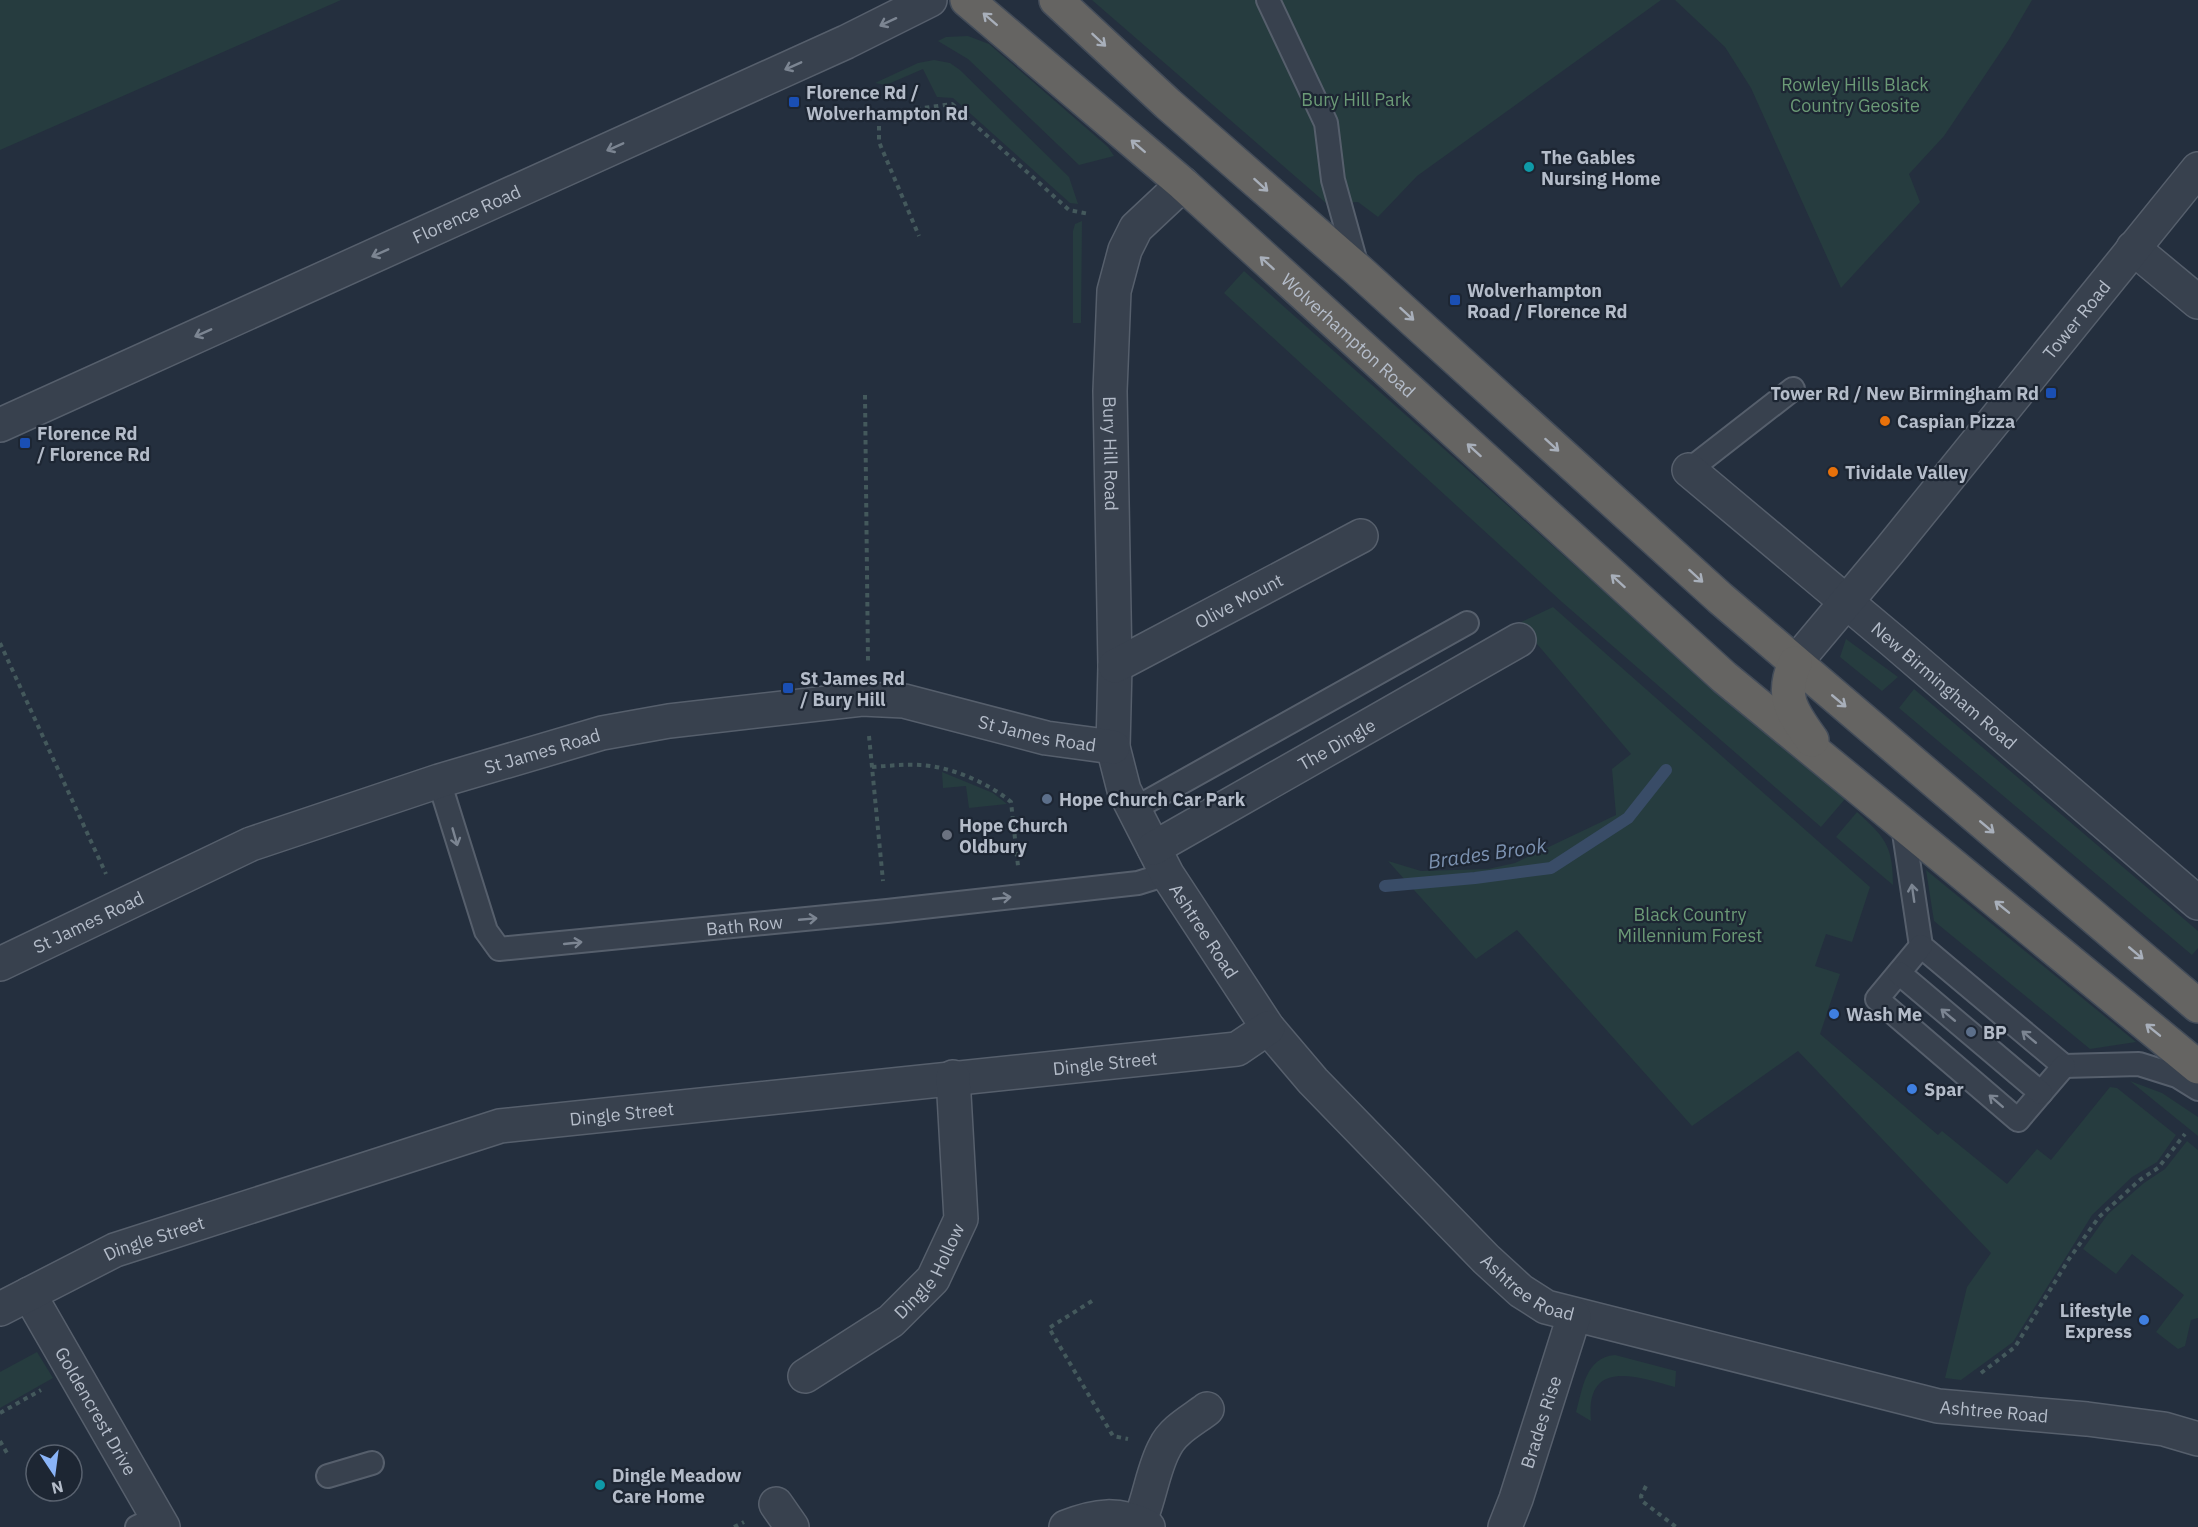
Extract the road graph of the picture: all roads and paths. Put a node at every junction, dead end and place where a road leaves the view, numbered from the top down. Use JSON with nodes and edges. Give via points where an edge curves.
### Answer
{"nodes":[{"id":1,"x":930,"y":0,"type":"edge"},
{"id":2,"x":968,"y":0,"type":"edge"},
{"id":3,"x":1056,"y":0,"type":"edge"},
{"id":4,"x":1268,"y":0,"type":"edge"},
{"id":5,"x":916,"y":110,"type":"dead end"},
{"id":6,"x":879,"y":117,"type":"dead end"},
{"id":7,"x":1218,"y":146,"type":"junction"},
{"id":8,"x":2198,"y":169,"type":"edge"},
{"id":9,"x":1183,"y":184,"type":"junction"},
{"id":10,"x":1089,"y":214,"type":"dead end"},
{"id":11,"x":919,"y":236,"type":"dead end"},
{"id":12,"x":2133,"y":249,"type":"junction"},
{"id":13,"x":1358,"y":270,"type":"junction"},
{"id":14,"x":2198,"y":302,"type":"edge"},
{"id":15,"x":1793,"y":389,"type":"dead end"},
{"id":16,"x":865,"y":395,"type":"dead end"},
{"id":17,"x":0,"y":425,"type":"edge"},
{"id":18,"x":1689,"y":470,"type":"joint"},
{"id":19,"x":1361,"y":536,"type":"dead end"},
{"id":20,"x":1847,"y":602,"type":"junction"},
{"id":21,"x":1467,"y":623,"type":"dead end"},
{"id":22,"x":1519,"y":640,"type":"dead end"},
{"id":23,"x":0,"y":643,"type":"edge"},
{"id":24,"x":1795,"y":663,"type":"junction"},
{"id":25,"x":868,"y":665,"type":"dead end"},
{"id":26,"x":1115,"y":666,"type":"junction"},
{"id":27,"x":1724,"y":677,"type":"junction"},
{"id":28,"x":868,"y":725,"type":"dead end"},
{"id":29,"x":1113,"y":747,"type":"junction"},
{"id":30,"x":1828,"y":763,"type":"junction"},
{"id":31,"x":872,"y":767,"type":"junction"},
{"id":32,"x":439,"y":781,"type":"junction"},
{"id":33,"x":1134,"y":809,"type":"junction"},
{"id":34,"x":1903,"y":826,"type":"junction"},
{"id":35,"x":1161,"y":861,"type":"junction"},
{"id":36,"x":1018,"y":868,"type":"dead end"},
{"id":37,"x":109,"y":881,"type":"dead end"},
{"id":38,"x":2198,"y":903,"type":"edge"},
{"id":39,"x":887,"y":911,"type":"junction"},
{"id":40,"x":1921,"y":946,"type":"junction"},
{"id":41,"x":0,"y":964,"type":"edge"},
{"id":42,"x":1899,"y":973,"type":"junction"},
{"id":43,"x":2197,"y":1002,"type":"edge"},
{"id":44,"x":1268,"y":1028,"type":"junction"},
{"id":45,"x":2064,"y":1065,"type":"junction"},
{"id":46,"x":2198,"y":1067,"type":"edge"},
{"id":47,"x":953,"y":1077,"type":"junction"},
{"id":48,"x":2198,"y":1089,"type":"edge"},
{"id":49,"x":2041,"y":1093,"type":"junction"},
{"id":50,"x":2185,"y":1134,"type":"dead end"},
{"id":51,"x":29,"y":1294,"type":"junction"},
{"id":52,"x":1092,"y":1301,"type":"dead end"},
{"id":53,"x":0,"y":1309,"type":"edge"},
{"id":54,"x":1574,"y":1316,"type":"junction"},
{"id":55,"x":1979,"y":1374,"type":"dead end"},
{"id":56,"x":805,"y":1376,"type":"dead end"},
{"id":57,"x":46,"y":1388,"type":"dead end"},
{"id":58,"x":1207,"y":1409,"type":"dead end"},
{"id":59,"x":0,"y":1413,"type":"edge"},
{"id":60,"x":2198,"y":1439,"type":"edge"},
{"id":61,"x":0,"y":1441,"type":"edge"},
{"id":62,"x":1165,"y":1445,"type":"junction"},
{"id":63,"x":7,"y":1454,"type":"dead end"},
{"id":64,"x":372,"y":1464,"type":"dead end"},
{"id":65,"x":328,"y":1476,"type":"dead end"},
{"id":66,"x":1646,"y":1486,"type":"dead end"},
{"id":67,"x":153,"y":1524,"type":"edge"},
{"id":68,"x":1144,"y":1525,"type":"edge"},
{"id":69,"x":1066,"y":1527,"type":"edge"},
{"id":70,"x":1505,"y":1527,"type":"edge"},
{"id":71,"x":1676,"y":1527,"type":"edge"}],
"edges":[{"from":1,"to":17,"type":"street","name":"Florence Road","one_way":true,"via":[[836,47]]},
{"from":9,"to":2,"type":"highway","name":"Wolverhampton Road","one_way":true},
{"from":3,"to":7,"type":"highway","one_way":true},
{"from":4,"to":13,"type":"lane","via":[[1326,123],[1333,180]]},
{"from":5,"to":10,"type":"path","via":[[952,104],[1069,210]]},
{"from":6,"to":11,"type":"path","via":[[879,142]]},
{"from":7,"to":9,"type":"highway"},
{"from":7,"to":13,"type":"highway","one_way":true},
{"from":8,"to":12,"type":"street","name":"Tower Road"},
{"from":9,"to":26,"type":"street","name":"Bury Hill Road","via":[[1136,228],[1125,250],[1114,291],[1110,391]]},
{"from":27,"to":9,"type":"highway","name":"Wolverhampton Road","one_way":true},
{"from":12,"to":14,"type":"street"},
{"from":12,"to":20,"type":"street","name":"Tower Road"},
{"from":13,"to":24,"type":"highway","one_way":true},
{"from":15,"to":18,"type":"lane"},
{"from":16,"to":25,"type":"path"},
{"from":18,"to":20,"type":"street","name":"New Birmingham Road"},
{"from":19,"to":26,"type":"street","name":"Olive Mount"},
{"from":20,"to":24,"type":"street","name":"Tower Road"},
{"from":20,"to":38,"type":"street","name":"New Birmingham Road"},
{"from":21,"to":33,"type":"lane"},
{"from":22,"to":35,"type":"street","name":"The Dingle"},
{"from":23,"to":37,"type":"path"},
{"from":24,"to":27,"type":"highway","via":[[1772,678],[1753,682]]},
{"from":24,"to":30,"type":"highway","via":[[1786,683],[1792,712]]},
{"from":24,"to":43,"type":"highway","one_way":true},
{"from":26,"to":29,"type":"street","name":"Bury Hill Road"},
{"from":27,"to":30,"type":"highway"},
{"from":28,"to":31,"type":"path"},
{"from":29,"to":32,"type":"street","name":"St James Road","via":[[1046,738],[904,701],[862,699],[669,720],[602,733]]},
{"from":29,"to":33,"type":"street","name":"Ashtree Road","via":[[1124,790]]},
{"from":30,"to":34,"type":"highway"},
{"from":31,"to":36,"type":"path","via":[[919,764],[940,768],[999,792],[1011,802]]},
{"from":31,"to":39,"type":"path"},
{"from":32,"to":39,"type":"lane","name":"Bath Row","one_way":true,"via":[[486,931],[499,949]]},
{"from":32,"to":41,"type":"street","name":"St James Road","via":[[251,844]]},
{"from":33,"to":35,"type":"street","name":"Ashtree Road"},
{"from":40,"to":34,"type":"lane","one_way":true},
{"from":46,"to":34,"type":"highway","one_way":true},
{"from":39,"to":35,"type":"lane","name":"Bath Row","one_way":true,"via":[[1138,883]]},
{"from":35,"to":44,"type":"street","name":"Ashtree Road"},
{"from":40,"to":42,"type":"lane"},
{"from":45,"to":40,"type":"lane","one_way":true},
{"from":49,"to":42,"type":"lane","one_way":true},
{"from":49,"to":42,"type":"lane","one_way":true,"via":[[2018,1120],[1877,999]]},
{"from":44,"to":47,"type":"street","name":"Dingle Street","via":[[1237,1049]]},
{"from":44,"to":54,"type":"street","name":"Ashtree Road","via":[[1313,1081],[1486,1260],[1546,1307]]},
{"from":45,"to":48,"type":"lane","via":[[2139,1064],[2177,1076]]},
{"from":45,"to":49,"type":"lane"},
{"from":47,"to":51,"type":"street","name":"Dingle Street","via":[[500,1126],[115,1250]]},
{"from":47,"to":56,"type":"street","name":"Dingle Hollow","via":[[961,1219],[933,1279],[891,1321]]},
{"from":50,"to":55,"type":"path","via":[[2158,1168],[2100,1217],[2015,1347]]},
{"from":51,"to":53,"type":"street","name":"Dingle Street"},
{"from":51,"to":67,"type":"street","name":"Goldencrest Drive"},
{"from":52,"to":62,"type":"path","via":[[1050,1328],[1113,1436]]},
{"from":54,"to":60,"type":"street","name":"Ashtree Road","via":[[1938,1406],[2087,1419],[2164,1429]]},
{"from":54,"to":70,"type":"street","name":"Brades Rise"},
{"from":57,"to":59,"type":"path"},
{"from":58,"to":62,"type":"street"},
{"from":61,"to":63,"type":"path"},
{"from":62,"to":68,"type":"street"},
{"from":64,"to":65,"type":"lane"},
{"from":66,"to":71,"type":"path","via":[[1642,1501]]},
{"from":68,"to":69,"type":"street","via":[[1113,1515],[1092,1517]]}]}
